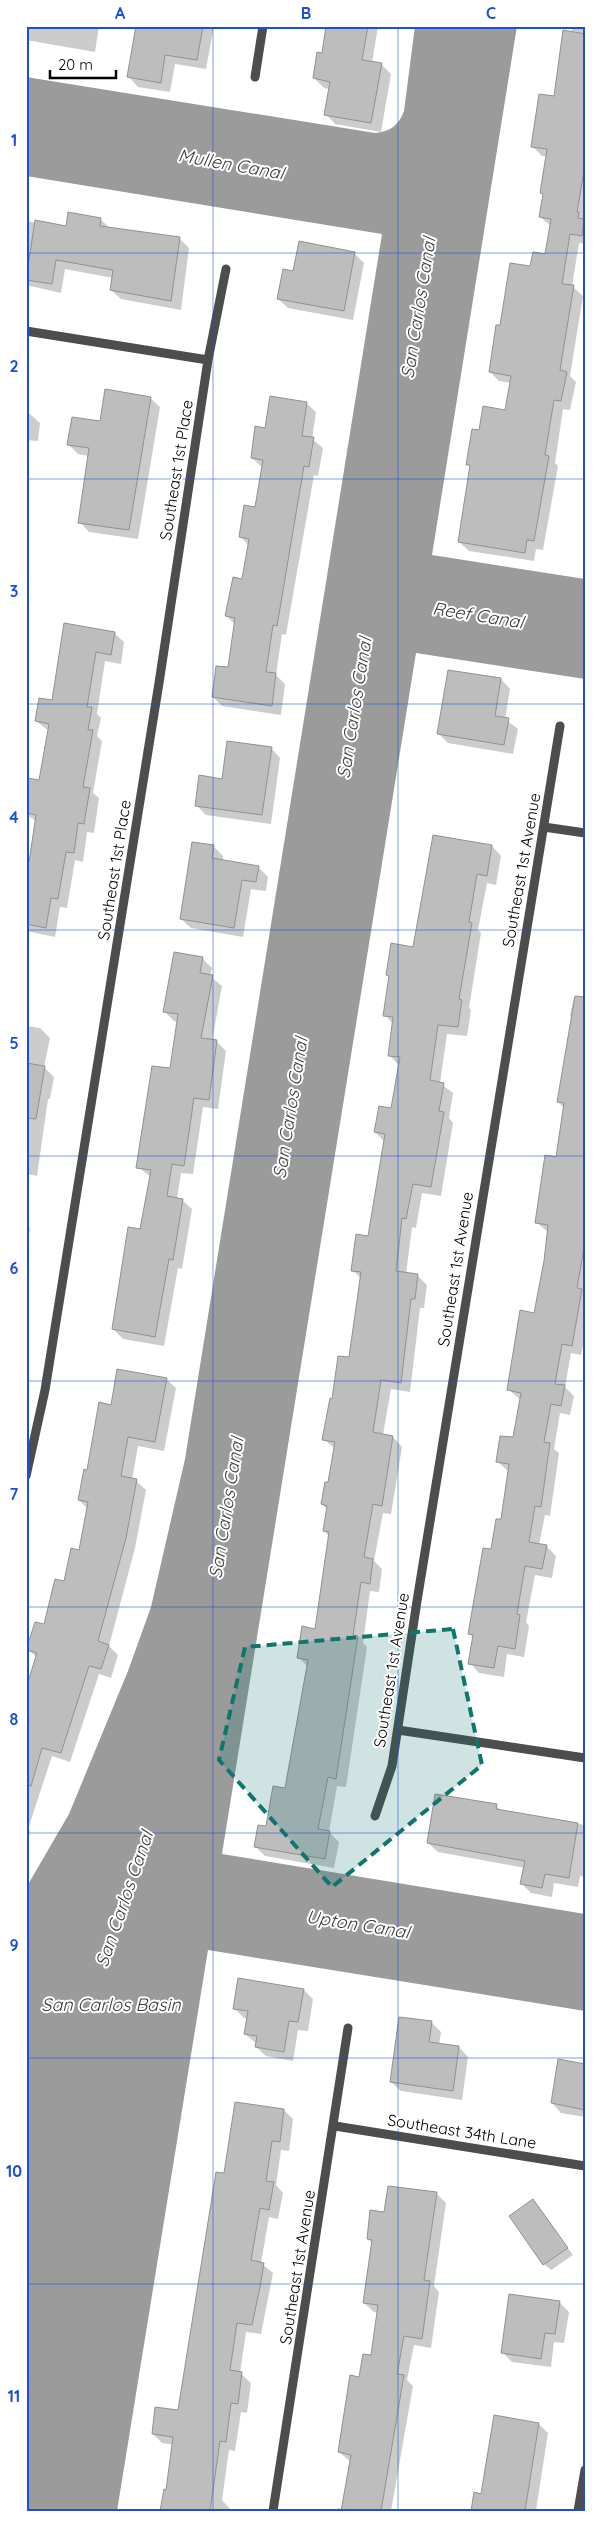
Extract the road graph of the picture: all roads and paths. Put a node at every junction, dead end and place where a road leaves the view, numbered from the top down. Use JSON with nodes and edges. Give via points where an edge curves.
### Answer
{"nodes":[{"id":1,"x":262,"y":26,"type":"edge"},
{"id":2,"x":255,"y":77,"type":"dead end"},
{"id":3,"x":226,"y":269,"type":"dead end"},
{"id":4,"x":26,"y":331,"type":"edge"},
{"id":5,"x":208,"y":360,"type":"junction"},
{"id":6,"x":560,"y":726,"type":"dead end"},
{"id":7,"x":544,"y":827,"type":"junction"},
{"id":8,"x":585,"y":833,"type":"edge"},
{"id":9,"x":26,"y":1476,"type":"edge"},
{"id":10,"x":398,"y":1730,"type":"junction"},
{"id":11,"x":585,"y":1758,"type":"edge"},
{"id":12,"x":375,"y":1816,"type":"dead end"},
{"id":13,"x":348,"y":2028,"type":"dead end"},
{"id":14,"x":335,"y":2126,"type":"junction"},
{"id":15,"x":585,"y":2166,"type":"edge"},
{"id":16,"x":585,"y":2470,"type":"edge"},
{"id":17,"x":273,"y":2511,"type":"edge"},
{"id":18,"x":578,"y":2511,"type":"edge"}],
"edges":[{"from":1,"to":2,"type":"street"},
{"from":3,"to":5,"type":"street","name":"Southeast 1st Place"},
{"from":4,"to":5,"type":"street"},
{"from":5,"to":9,"type":"street","name":"Southeast 1st Place","via":[[72,1227],[45,1390]]},
{"from":6,"to":7,"type":"street","name":"Southeast 1st Avenue"},
{"from":7,"to":8,"type":"street"},
{"from":7,"to":10,"type":"street","name":"Southeast 1st Avenue"},
{"from":10,"to":11,"type":"street"},
{"from":10,"to":12,"type":"street","name":"Southeast 1st Avenue","via":[[392,1766]]},
{"from":13,"to":14,"type":"street","name":"Southeast 1st Avenue"},
{"from":14,"to":15,"type":"street","name":"Southeast 34th Lane"},
{"from":14,"to":17,"type":"street","name":"Southeast 1st Avenue"},
{"from":16,"to":18,"type":"street"}]}
